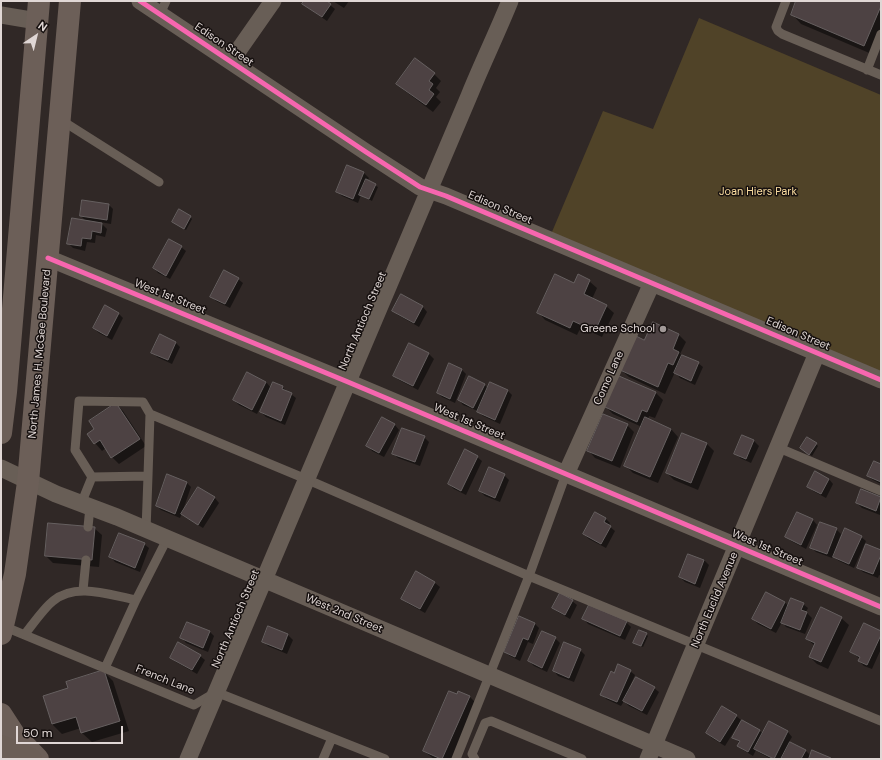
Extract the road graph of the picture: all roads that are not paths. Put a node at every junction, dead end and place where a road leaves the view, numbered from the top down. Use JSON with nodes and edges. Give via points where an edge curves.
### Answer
{"nodes":[{"id":1,"x":70,"y":1,"type":"edge"},
{"id":2,"x":140,"y":1,"type":"edge"},
{"id":3,"x":272,"y":1,"type":"edge"},
{"id":4,"x":510,"y":1,"type":"edge"},
{"id":5,"x":786,"y":1,"type":"edge"},
{"id":6,"x":163,"y":8,"type":"edge"},
{"id":7,"x":38,"y":11,"type":"edge"},
{"id":8,"x":1,"y":15,"type":"edge"},
{"id":9,"x":881,"y":34,"type":"edge"},
{"id":10,"x":231,"y":61,"type":"junction"},
{"id":11,"x":867,"y":70,"type":"junction"},
{"id":12,"x":881,"y":75,"type":"edge"},
{"id":13,"x":60,"y":119,"type":"junction"},
{"id":14,"x":159,"y":182,"type":"dead end"},
{"id":15,"x":429,"y":191,"type":"junction"},
{"id":16,"x":48,"y":258,"type":"junction"},
{"id":17,"x":652,"y":283,"type":"junction"},
{"id":18,"x":817,"y":353,"type":"junction"},
{"id":19,"x":881,"y":380,"type":"edge"},
{"id":20,"x":348,"y":382,"type":"junction"},
{"id":21,"x":150,"y":414,"type":"junction"},
{"id":22,"x":1,"y":433,"type":"edge"},
{"id":23,"x":779,"y":448,"type":"junction"},
{"id":24,"x":1,"y":468,"type":"edge"},
{"id":25,"x":566,"y":474,"type":"junction"},
{"id":26,"x":148,"y":476,"type":"junction"},
{"id":27,"x":92,"y":477,"type":"junction"},
{"id":28,"x":306,"y":479,"type":"junction"},
{"id":29,"x":28,"y":482,"type":"junction"},
{"id":30,"x":881,"y":491,"type":"edge"},
{"id":31,"x":85,"y":505,"type":"junction"},
{"id":32,"x":88,"y":527,"type":"dead end"},
{"id":33,"x":146,"y":530,"type":"junction"},
{"id":34,"x":167,"y":538,"type":"junction"},
{"id":35,"x":737,"y":546,"type":"junction"},
{"id":36,"x":86,"y":560,"type":"dead end"},
{"id":37,"x":529,"y":576,"type":"junction"},
{"id":38,"x":263,"y":580,"type":"junction"},
{"id":39,"x":83,"y":590,"type":"junction"},
{"id":40,"x":136,"y":600,"type":"junction"},
{"id":41,"x":881,"y":607,"type":"edge"},
{"id":42,"x":2,"y":630,"type":"edge"},
{"id":43,"x":25,"y":634,"type":"junction"},
{"id":44,"x":696,"y":645,"type":"junction"},
{"id":45,"x":104,"y":668,"type":"junction"},
{"id":46,"x":490,"y":676,"type":"junction"},
{"id":47,"x":216,"y":692,"type":"junction"},
{"id":48,"x":1,"y":714,"type":"edge"},
{"id":49,"x":881,"y":721,"type":"edge"},
{"id":50,"x":332,"y":738,"type":"junction"},
{"id":51,"x":1,"y":746,"type":"edge"},
{"id":52,"x":651,"y":752,"type":"edge"},
{"id":53,"x":367,"y":756,"type":"edge"},
{"id":54,"x":31,"y":759,"type":"edge"},
{"id":55,"x":38,"y":759,"type":"edge"},
{"id":56,"x":188,"y":759,"type":"edge"},
{"id":57,"x":324,"y":759,"type":"edge"},
{"id":58,"x":385,"y":759,"type":"edge"},
{"id":59,"x":456,"y":759,"type":"edge"},
{"id":60,"x":475,"y":759,"type":"edge"},
{"id":61,"x":582,"y":759,"type":"edge"},
{"id":62,"x":687,"y":759,"type":"edge"}],
"edges":[{"from":1,"to":13,"type":"main road","name":"North James H. McGee Boulevard"},
{"from":2,"to":6,"type":"street","name":"Edison Street"},
{"from":3,"to":10,"type":"street"},
{"from":4,"to":15,"type":"street","name":"North Antioch Street"},
{"from":5,"to":11,"type":"lane","via":[[776,27],[778,31]]},
{"from":6,"to":10,"type":"street","name":"Edison Street"},
{"from":7,"to":8,"type":"street"},
{"from":7,"to":22,"type":"main road","via":[[11,285]]},
{"from":9,"to":11,"type":"lane"},
{"from":10,"to":15,"type":"street","name":"Edison Street"},
{"from":11,"to":12,"type":"lane"},
{"from":13,"to":14,"type":"lane"},
{"from":13,"to":16,"type":"main road","name":"North James H. McGee Boulevard"},
{"from":15,"to":17,"type":"street","name":"Edison Street"},
{"from":15,"to":20,"type":"street","name":"North Antioch Street"},
{"from":16,"to":20,"type":"street","name":"West 1st Street"},
{"from":16,"to":29,"type":"main road","name":"North James H. McGee Boulevard"},
{"from":17,"to":18,"type":"street","name":"Edison Street"},
{"from":17,"to":25,"type":"street","name":"Como Lane"},
{"from":18,"to":19,"type":"street","name":"Edison Street"},
{"from":18,"to":23,"type":"street","name":"North Euclid Avenue"},
{"from":20,"to":25,"type":"street","name":"West 1st Street"},
{"from":20,"to":28,"type":"street","name":"North Antioch Street"},
{"from":21,"to":26,"type":"lane"},
{"from":21,"to":27,"type":"lane","via":[[143,402],[79,401],[75,450]]},
{"from":21,"to":28,"type":"lane"},
{"from":23,"to":30,"type":"lane"},
{"from":23,"to":35,"type":"street","name":"North Euclid Avenue"},
{"from":24,"to":29,"type":"street","name":"West 2nd Street"},
{"from":25,"to":35,"type":"street","name":"West 1st Street"},
{"from":25,"to":37,"type":"lane"},
{"from":26,"to":27,"type":"lane"},
{"from":26,"to":33,"type":"lane"},
{"from":27,"to":31,"type":"lane"},
{"from":28,"to":37,"type":"lane"},
{"from":28,"to":38,"type":"street","name":"North Antioch Street"},
{"from":29,"to":31,"type":"street","name":"West 2nd Street"},
{"from":29,"to":42,"type":"main road","name":"North James H. McGee Boulevard","via":[[15,574]]},
{"from":31,"to":32,"type":"lane"},
{"from":31,"to":33,"type":"street","name":"West 2nd Street"},
{"from":33,"to":34,"type":"street","name":"West 2nd Street"},
{"from":34,"to":38,"type":"street","name":"West 2nd Street"},
{"from":34,"to":40,"type":"lane"},
{"from":35,"to":41,"type":"street","name":"West 1st Street"},
{"from":35,"to":44,"type":"street","name":"North Euclid Avenue"},
{"from":36,"to":39,"type":"lane"},
{"from":37,"to":44,"type":"lane"},
{"from":37,"to":46,"type":"lane"},
{"from":38,"to":46,"type":"street","name":"West 2nd Street"},
{"from":38,"to":47,"type":"street","name":"North Antioch Street"},
{"from":39,"to":40,"type":"lane"},
{"from":39,"to":43,"type":"lane","via":[[67,593],[52,601]]},
{"from":40,"to":45,"type":"lane"},
{"from":42,"to":43,"type":"lane","name":"French Lane"},
{"from":43,"to":45,"type":"lane","name":"French Lane"},
{"from":44,"to":49,"type":"lane"},
{"from":44,"to":52,"type":"street","name":"North Euclid Avenue"},
{"from":45,"to":47,"type":"lane","name":"French Lane","via":[[194,705]]},
{"from":46,"to":52,"type":"street","name":"West 2nd Street"},
{"from":46,"to":59,"type":"lane"},
{"from":47,"to":50,"type":"lane"},
{"from":47,"to":56,"type":"street","name":"North Antioch Street"},
{"from":48,"to":55,"type":"main road","via":[[14,734]]},
{"from":50,"to":53,"type":"lane"},
{"from":50,"to":57,"type":"lane"},
{"from":51,"to":54,"type":"main road"},
{"from":52,"to":62,"type":"street","name":"West 2nd Street"},
{"from":53,"to":58,"type":"lane"},
{"from":60,"to":61,"type":"lane","via":[[472,754],[484,723],[491,721]]}]}
